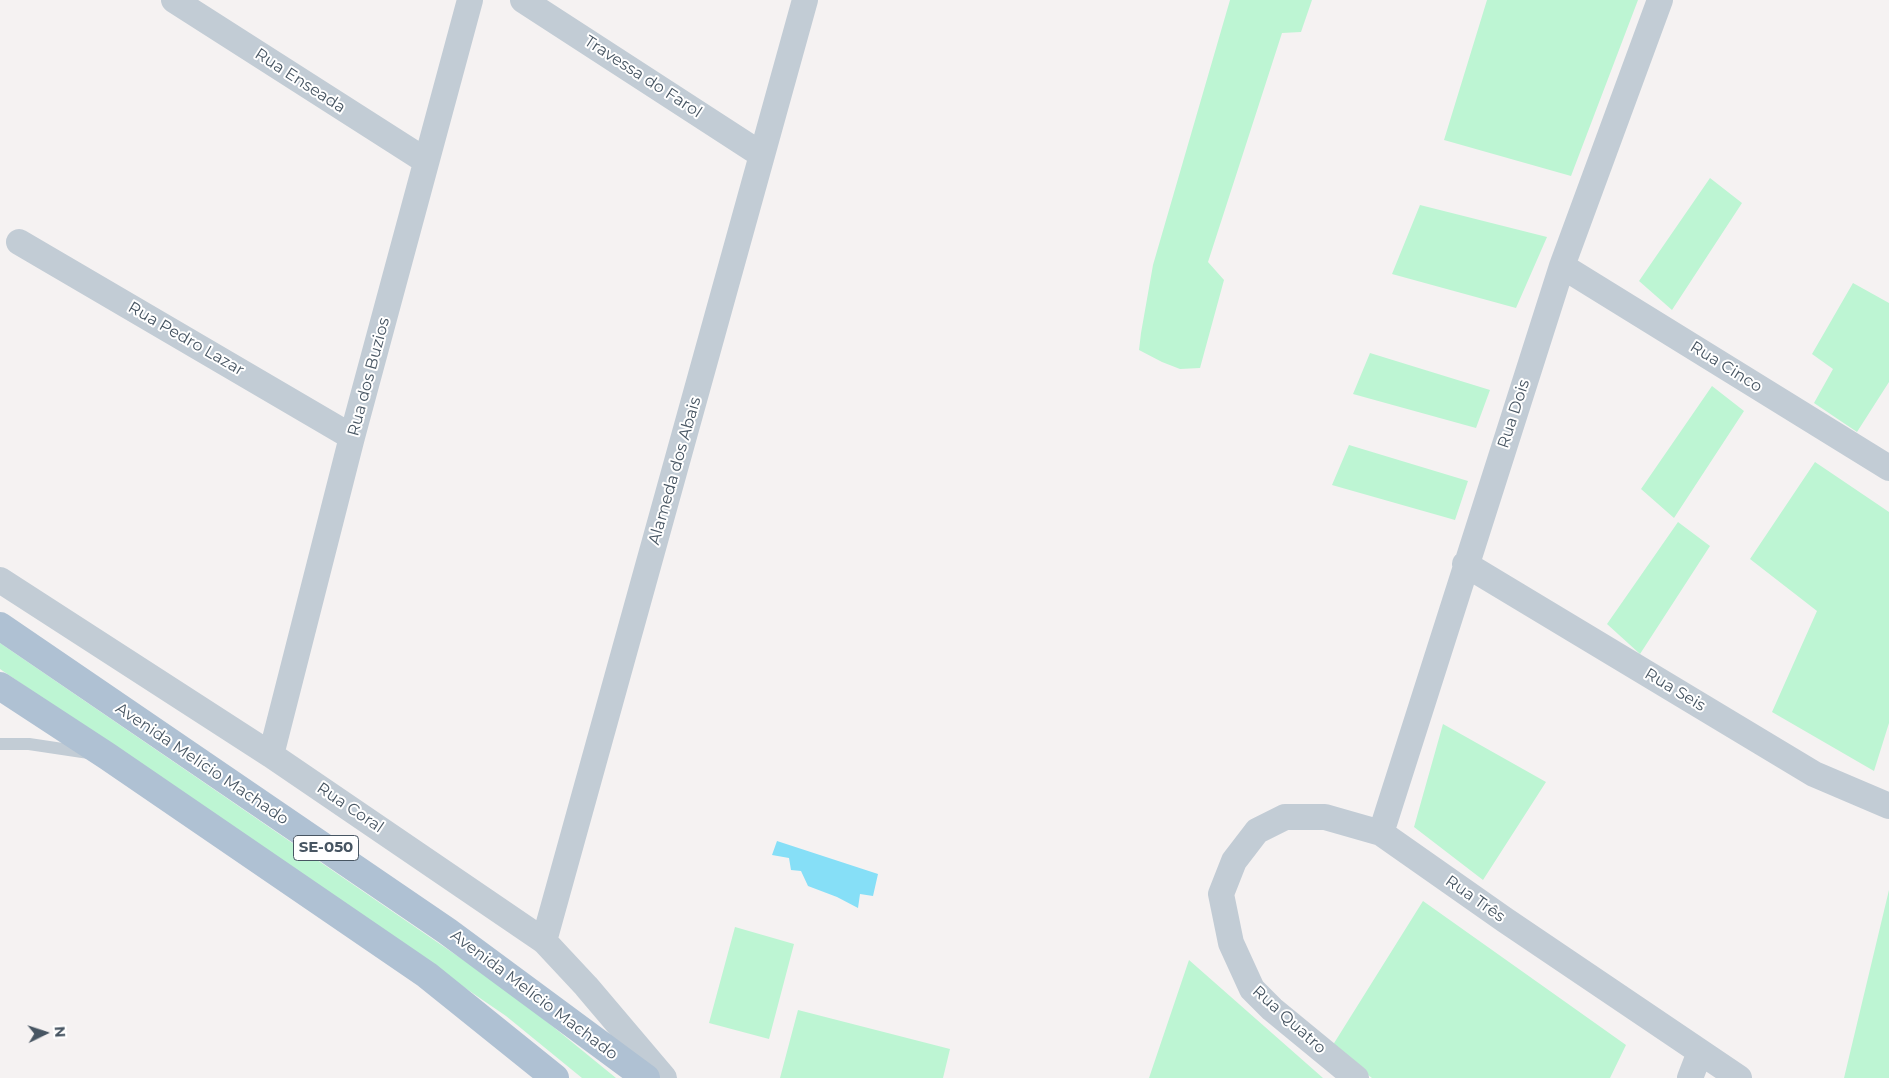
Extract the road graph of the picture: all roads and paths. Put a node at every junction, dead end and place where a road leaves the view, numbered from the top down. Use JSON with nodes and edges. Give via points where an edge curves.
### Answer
{"nodes":[{"id":1,"x":174,"y":0,"type":"edge"},
{"id":2,"x":470,"y":0,"type":"edge"},
{"id":3,"x":524,"y":0,"type":"edge"},
{"id":4,"x":805,"y":0,"type":"edge"},
{"id":5,"x":1660,"y":0,"type":"edge"},
{"id":6,"x":762,"y":155,"type":"junction"},
{"id":7,"x":426,"y":161,"type":"junction"},
{"id":8,"x":19,"y":242,"type":"dead end"},
{"id":9,"x":1562,"y":266,"type":"junction"},
{"id":10,"x":352,"y":437,"type":"junction"},
{"id":11,"x":1889,"y":468,"type":"edge"},
{"id":12,"x":1465,"y":564,"type":"junction"},
{"id":13,"x":0,"y":580,"type":"edge"},
{"id":14,"x":0,"y":626,"type":"edge"},
{"id":15,"x":0,"y":686,"type":"edge"},
{"id":16,"x":0,"y":744,"type":"edge"},
{"id":17,"x":271,"y":755,"type":"junction"},
{"id":18,"x":106,"y":756,"type":"junction"},
{"id":19,"x":1889,"y":806,"type":"edge"},
{"id":20,"x":1381,"y":833,"type":"junction"},
{"id":21,"x":1221,"y":894,"type":"joint"},
{"id":22,"x":544,"y":941,"type":"junction"},
{"id":23,"x":1700,"y":1052,"type":"junction"},
{"id":24,"x":556,"y":1078,"type":"edge"},
{"id":25,"x":646,"y":1078,"type":"edge"},
{"id":26,"x":664,"y":1078,"type":"edge"},
{"id":27,"x":1356,"y":1078,"type":"edge"},
{"id":28,"x":1690,"y":1078,"type":"edge"},
{"id":29,"x":1740,"y":1078,"type":"edge"}],
"edges":[{"from":1,"to":7,"type":"street","name":"Rua Enseada"},
{"from":2,"to":7,"type":"street","name":"Rua dos Buzios"},
{"from":3,"to":6,"type":"street","name":"Travessa do Farol"},
{"from":4,"to":6,"type":"street","name":"Alameda dos Abais"},
{"from":5,"to":9,"type":"street","name":"Rua Dois"},
{"from":6,"to":22,"type":"street","name":"Alameda dos Abais"},
{"from":7,"to":10,"type":"street","name":"Rua dos Buzios"},
{"from":8,"to":10,"type":"street","name":"Rua Pedro Lazar"},
{"from":9,"to":11,"type":"street","name":"Rua Cinco"},
{"from":9,"to":12,"type":"street","name":"Rua Dois"},
{"from":10,"to":17,"type":"street","name":"Rua dos Buzios"},
{"from":12,"to":19,"type":"street","name":"Rua Seis","via":[[1814,774]]},
{"from":12,"to":20,"type":"street","name":"Rua Dois"},
{"from":13,"to":17,"type":"street","name":"Rua Coral"},
{"from":14,"to":25,"type":"main road","name":"Avenida Melício Machado","number":"SE-050","via":[[446,931]]},
{"from":15,"to":18,"type":"main road","number":"SE-050"},
{"from":16,"to":18,"type":"lane","via":[[29,744]]},
{"from":17,"to":22,"type":"street","name":"Rua Coral"},
{"from":18,"to":24,"type":"main road","number":"SE-050","via":[[428,975]]},
{"from":20,"to":21,"type":"street","name":"Rua Três","via":[[1325,817],[1285,817],[1257,831],[1234,861]]},
{"from":20,"to":23,"type":"street","name":"Rua Três"},
{"from":21,"to":27,"type":"street","name":"Rua Quatro","via":[[1231,943],[1252,988],[1272,1009]]},
{"from":22,"to":26,"type":"street","name":"Rua Coral"},
{"from":23,"to":28,"type":"street"},
{"from":23,"to":29,"type":"street","name":"Rua Três"}]}
